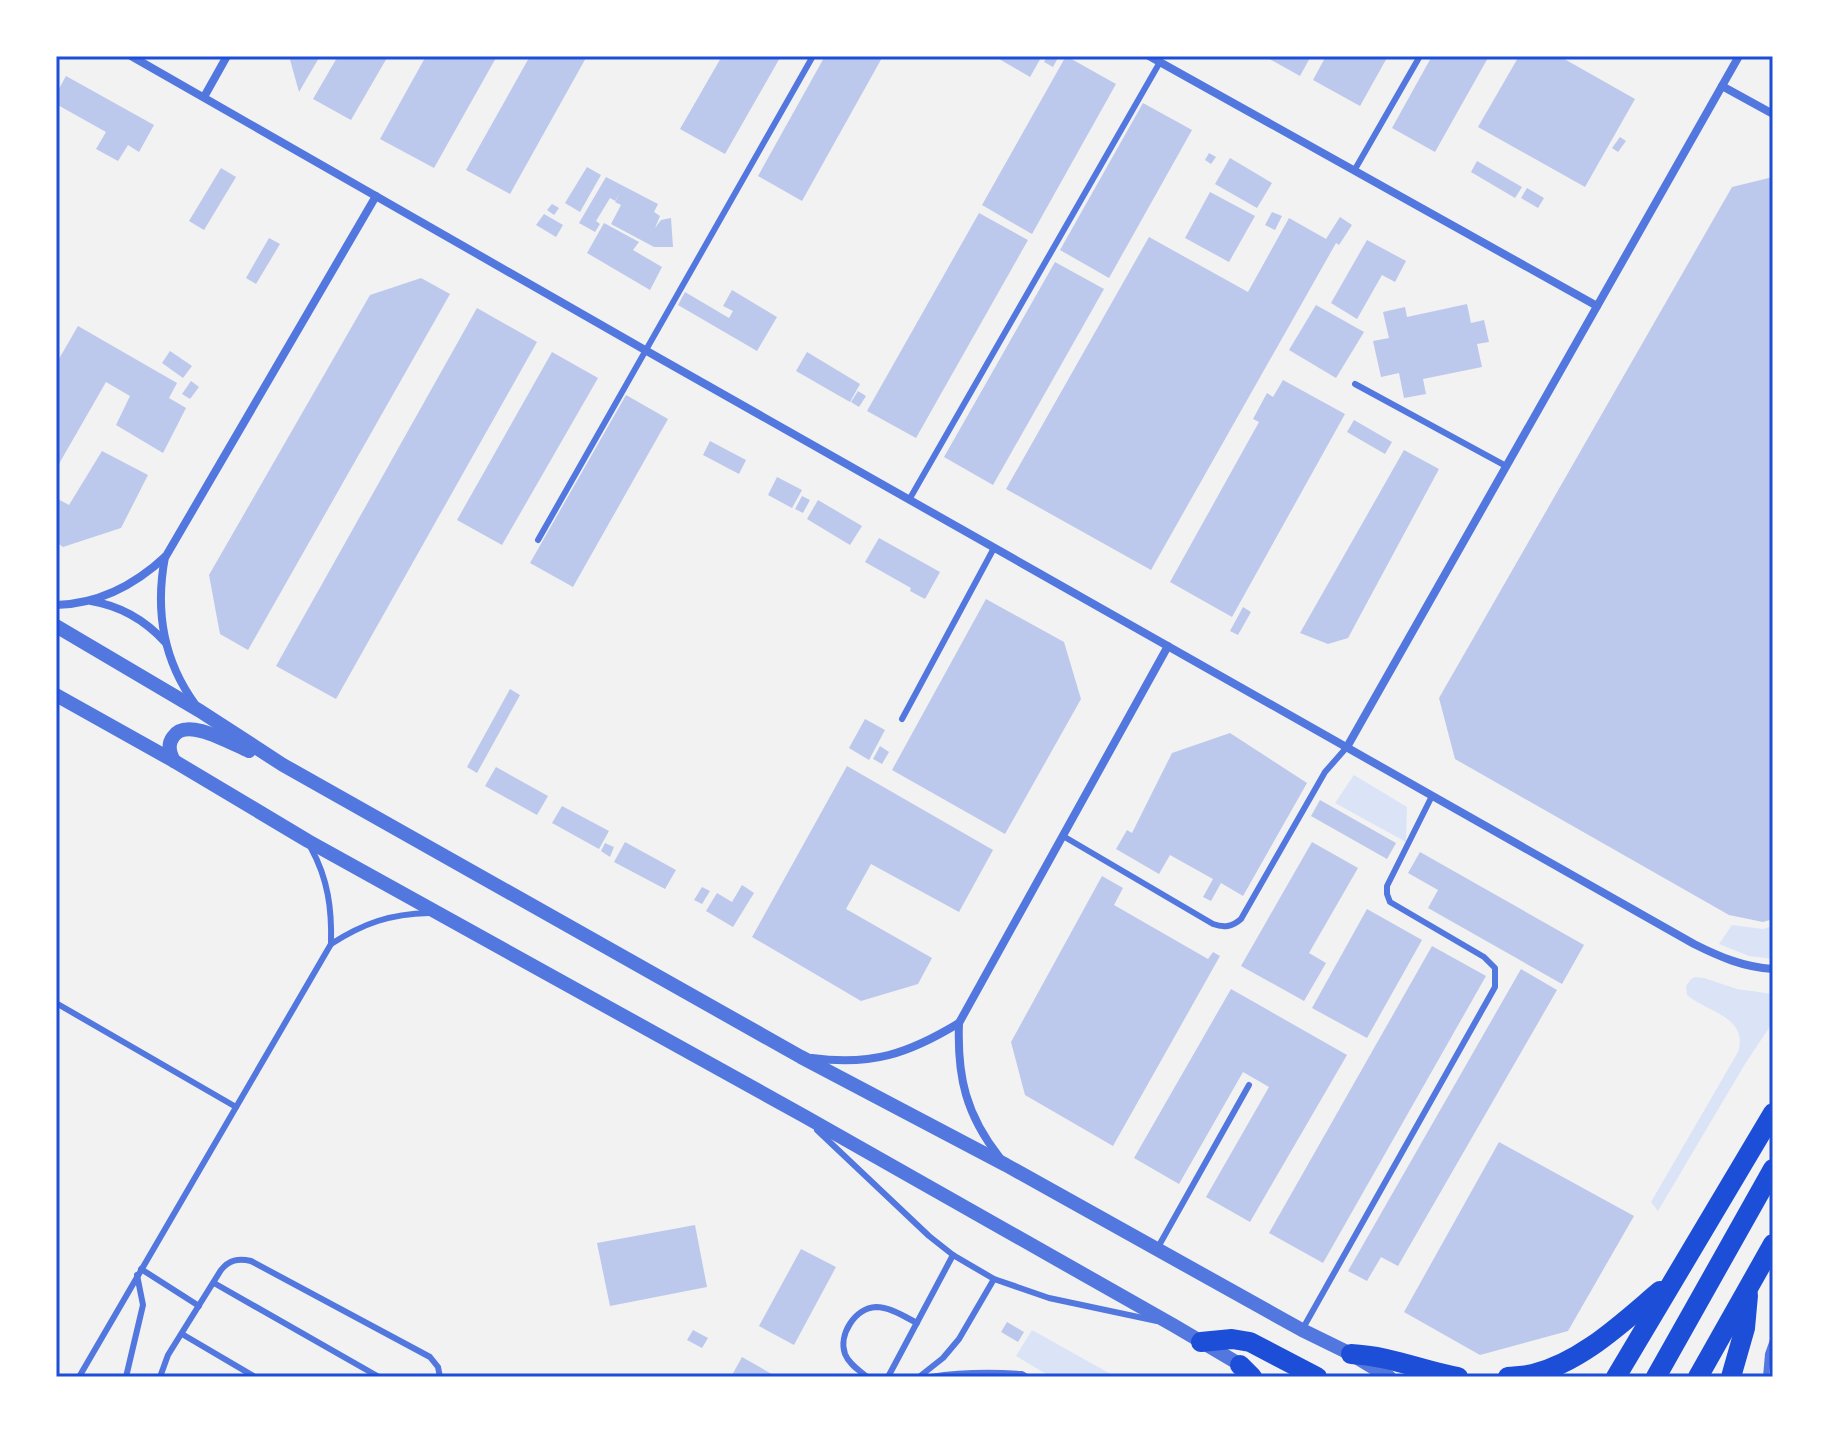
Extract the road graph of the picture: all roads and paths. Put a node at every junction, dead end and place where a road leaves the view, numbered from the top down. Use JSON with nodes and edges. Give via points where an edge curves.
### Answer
{"nodes":[{"id":1,"x":131,"y":56,"type":"edge"},
{"id":2,"x":227,"y":56,"type":"edge"},
{"id":3,"x":813,"y":56,"type":"edge"},
{"id":4,"x":1149,"y":56,"type":"edge"},
{"id":5,"x":1420,"y":56,"type":"edge"},
{"id":6,"x":1739,"y":56,"type":"edge"},
{"id":7,"x":1160,"y":62,"type":"junction"},
{"id":8,"x":1722,"y":86,"type":"junction"},
{"id":9,"x":204,"y":97,"type":"junction"},
{"id":10,"x":1773,"y":114,"type":"edge"},
{"id":11,"x":1354,"y":171,"type":"junction"},
{"id":12,"x":376,"y":196,"type":"junction"},
{"id":13,"x":1597,"y":306,"type":"junction"},
{"id":14,"x":645,"y":350,"type":"junction"},
{"id":15,"x":1355,"y":384,"type":"dead end"},
{"id":16,"x":1506,"y":466,"type":"junction"},
{"id":17,"x":909,"y":500,"type":"junction"},
{"id":18,"x":538,"y":540,"type":"dead end"},
{"id":19,"x":994,"y":548,"type":"junction"},
{"id":20,"x":166,"y":556,"type":"junction"},
{"id":21,"x":90,"y":601,"type":"junction"},
{"id":22,"x":56,"y":605,"type":"edge"},
{"id":23,"x":56,"y":626,"type":"edge"},
{"id":24,"x":165,"y":642,"type":"junction"},
{"id":25,"x":1168,"y":646,"type":"junction"},
{"id":26,"x":56,"y":695,"type":"edge"},
{"id":27,"x":200,"y":711,"type":"junction"},
{"id":28,"x":902,"y":719,"type":"dead end"},
{"id":29,"x":1347,"y":747,"type":"junction"},
{"id":30,"x":174,"y":761,"type":"junction"},
{"id":31,"x":283,"y":765,"type":"junction"},
{"id":32,"x":1432,"y":796,"type":"junction"},
{"id":33,"x":1063,"y":836,"type":"junction"},
{"id":34,"x":308,"y":841,"type":"junction"},
{"id":35,"x":437,"y":913,"type":"junction"},
{"id":36,"x":331,"y":944,"type":"junction"},
{"id":37,"x":1773,"y":969,"type":"edge"},
{"id":38,"x":56,"y":1003,"type":"edge"},
{"id":39,"x":959,"y":1023,"type":"junction"},
{"id":40,"x":801,"y":1057,"type":"junction"},
{"id":41,"x":1249,"y":1085,"type":"dead end"},
{"id":42,"x":236,"y":1107,"type":"junction"},
{"id":43,"x":1773,"y":1113,"type":"edge"},
{"id":44,"x":804,"y":1116,"type":"junction"},
{"id":45,"x":1006,"y":1165,"type":"junction"},
{"id":46,"x":1773,"y":1169,"type":"edge"},
{"id":47,"x":1773,"y":1244,"type":"edge"},
{"id":48,"x":1157,"y":1249,"type":"junction"},
{"id":49,"x":953,"y":1255,"type":"junction"},
{"id":50,"x":139,"y":1272,"type":"junction"},
{"id":51,"x":994,"y":1279,"type":"junction"},
{"id":52,"x":1673,"y":1281,"type":"junction"},
{"id":53,"x":214,"y":1283,"type":"junction"},
{"id":54,"x":1749,"y":1288,"type":"junction"},
{"id":55,"x":199,"y":1306,"type":"junction"},
{"id":56,"x":917,"y":1323,"type":"junction"},
{"id":57,"x":1173,"y":1325,"type":"junction"},
{"id":58,"x":1302,"y":1330,"type":"junction"},
{"id":59,"x":182,"y":1334,"type":"junction"},
{"id":60,"x":1773,"y":1340,"type":"edge"},
{"id":61,"x":1201,"y":1342,"type":"junction"},
{"id":62,"x":1351,"y":1354,"type":"junction"},
{"id":63,"x":1246,"y":1371,"type":"edge"},
{"id":64,"x":79,"y":1377,"type":"edge"},
{"id":65,"x":126,"y":1377,"type":"edge"},
{"id":66,"x":160,"y":1377,"type":"edge"},
{"id":67,"x":255,"y":1377,"type":"edge"},
{"id":68,"x":379,"y":1377,"type":"edge"},
{"id":69,"x":440,"y":1377,"type":"edge"},
{"id":70,"x":867,"y":1377,"type":"edge"},
{"id":71,"x":888,"y":1377,"type":"edge"},
{"id":72,"x":919,"y":1377,"type":"edge"},
{"id":73,"x":931,"y":1377,"type":"edge"},
{"id":74,"x":1027,"y":1377,"type":"edge"},
{"id":75,"x":1260,"y":1377,"type":"edge"},
{"id":76,"x":1317,"y":1377,"type":"edge"},
{"id":77,"x":1389,"y":1377,"type":"edge"},
{"id":78,"x":1458,"y":1377,"type":"edge"},
{"id":79,"x":1508,"y":1377,"type":"edge"},
{"id":80,"x":1616,"y":1377,"type":"edge"},
{"id":81,"x":1656,"y":1377,"type":"edge"},
{"id":82,"x":1698,"y":1377,"type":"edge"},
{"id":83,"x":1731,"y":1377,"type":"edge"},
{"id":84,"x":1766,"y":1377,"type":"edge"}],
"edges":[{"from":1,"to":9,"type":"street"},
{"from":2,"to":9,"type":"street"},
{"from":3,"to":14,"type":"lane"},
{"from":4,"to":7,"type":"street"},
{"from":5,"to":11,"type":"lane"},
{"from":6,"to":8,"type":"street"},
{"from":7,"to":11,"type":"street"},
{"from":7,"to":17,"type":"lane"},
{"from":8,"to":10,"type":"street"},
{"from":8,"to":13,"type":"street"},
{"from":9,"to":12,"type":"street"},
{"from":11,"to":13,"type":"street"},
{"from":12,"to":14,"type":"street"},
{"from":12,"to":20,"type":"street"},
{"from":13,"to":16,"type":"street"},
{"from":14,"to":17,"type":"street"},
{"from":14,"to":18,"type":"lane"},
{"from":15,"to":16,"type":"lane"},
{"from":16,"to":29,"type":"street"},
{"from":17,"to":19,"type":"street"},
{"from":19,"to":25,"type":"street"},
{"from":19,"to":28,"type":"lane"},
{"from":20,"to":21,"type":"street","via":[[131,584]]},
{"from":20,"to":24,"type":"street","via":[[160,599]]},
{"from":21,"to":22,"type":"street"},
{"from":21,"to":24,"type":"street","via":[[132,614]]},
{"from":23,"to":27,"type":"street"},
{"from":24,"to":27,"type":"street"},
{"from":25,"to":29,"type":"street"},
{"from":25,"to":33,"type":"street"},
{"from":26,"to":30,"type":"street"},
{"from":27,"to":31,"type":"street"},
{"from":29,"to":32,"type":"street"},
{"from":29,"to":33,"type":"lane","via":[[1325,772],[1241,919],[1231,926],[1213,924]]},
{"from":30,"to":31,"type":"street","via":[[173,736],[191,728]]},
{"from":30,"to":34,"type":"street"},
{"from":31,"to":40,"type":"street"},
{"from":32,"to":37,"type":"street","via":[[1694,944],[1722,958]]},
{"from":32,"to":58,"type":"lane","via":[[1387,894],[1390,902],[1484,957],[1495,968],[1495,987]]},
{"from":33,"to":39,"type":"street"},
{"from":34,"to":35,"type":"street"},
{"from":34,"to":36,"type":"lane","via":[[328,890]]},
{"from":35,"to":36,"type":"lane","via":[[381,919]]},
{"from":35,"to":44,"type":"street"},
{"from":36,"to":42,"type":"lane"},
{"from":38,"to":42,"type":"lane"},
{"from":39,"to":40,"type":"street","via":[[930,1041],[867,1060]]},
{"from":39,"to":45,"type":"street","via":[[962,1085],[972,1114]]},
{"from":40,"to":45,"type":"street"},
{"from":41,"to":48,"type":"lane"},
{"from":42,"to":50,"type":"lane"},
{"from":43,"to":52,"type":"main road"},
{"from":44,"to":49,"type":"lane"},
{"from":44,"to":57,"type":"street"},
{"from":45,"to":48,"type":"street"},
{"from":46,"to":81,"type":"main road"},
{"from":47,"to":54,"type":"main road"},
{"from":48,"to":58,"type":"street"},
{"from":49,"to":51,"type":"lane"},
{"from":49,"to":56,"type":"lane"},
{"from":50,"to":55,"type":"lane"},
{"from":50,"to":64,"type":"lane"},
{"from":50,"to":65,"type":"lane","via":[[142,1316]]},
{"from":51,"to":57,"type":"lane","via":[[1049,1298]]},
{"from":51,"to":72,"type":"lane","via":[[959,1339]]},
{"from":52,"to":79,"type":"main road","via":[[1585,1350],[1534,1374]]},
{"from":52,"to":80,"type":"main road"},
{"from":53,"to":55,"type":"lane"},
{"from":53,"to":68,"type":"lane"},
{"from":53,"to":69,"type":"lane","via":[[231,1262],[251,1261],[430,1357]]},
{"from":54,"to":82,"type":"main road"},
{"from":54,"to":83,"type":"main road","via":[[1745,1328]]},
{"from":55,"to":59,"type":"lane"},
{"from":56,"to":70,"type":"lane","via":[[884,1308],[870,1308],[854,1319],[844,1350]]},
{"from":56,"to":71,"type":"lane"},
{"from":57,"to":61,"type":"street"},
{"from":58,"to":62,"type":"street"},
{"from":59,"to":66,"type":"lane"},
{"from":59,"to":67,"type":"lane"},
{"from":60,"to":84,"type":"lane"},
{"from":61,"to":63,"type":"street"},
{"from":61,"to":76,"type":"main road","via":[[1250,1342]]},
{"from":62,"to":77,"type":"street"},
{"from":62,"to":78,"type":"main road"},
{"from":63,"to":75,"type":"street"},
{"from":73,"to":74,"type":"lane","via":[[987,1372]]}]}
